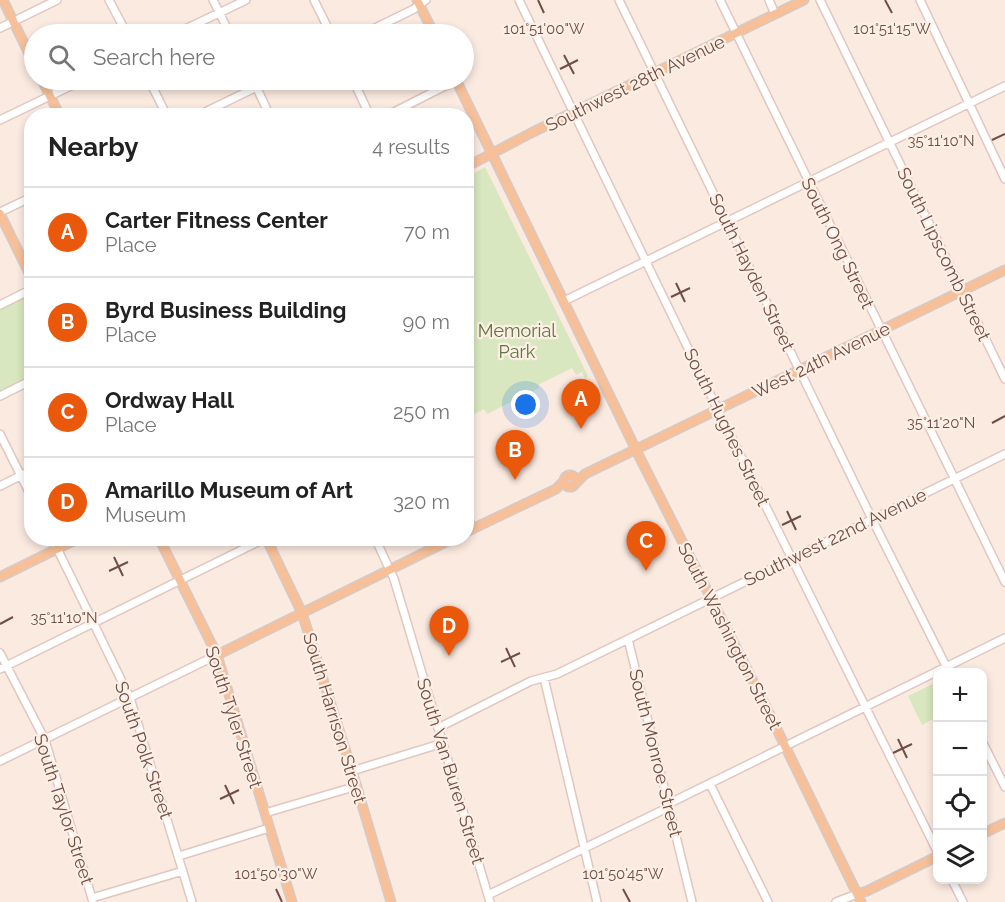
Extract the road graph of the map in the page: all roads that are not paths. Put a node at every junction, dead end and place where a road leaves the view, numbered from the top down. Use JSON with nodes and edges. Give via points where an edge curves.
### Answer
{"nodes":[{"id":1,"x":3,"y":0,"type":"edge"},
{"id":2,"x":57,"y":0,"type":"edge"},
{"id":3,"x":110,"y":0,"type":"edge"},
{"id":4,"x":213,"y":0,"type":"edge"},
{"id":5,"x":246,"y":0,"type":"edge"},
{"id":6,"x":314,"y":0,"type":"edge"},
{"id":7,"x":519,"y":0,"type":"edge"},
{"id":8,"x":619,"y":0,"type":"edge"},
{"id":9,"x":720,"y":0,"type":"edge"},
{"id":10,"x":769,"y":0,"type":"edge"},
{"id":11,"x":804,"y":0,"type":"edge"},
{"id":12,"x":820,"y":0,"type":"edge"},
{"id":13,"x":920,"y":0,"type":"edge"},
{"id":14,"x":421,"y":2,"type":"edge"},
{"id":15,"x":220,"y":13,"type":"junction"},
{"id":16,"x":775,"y":14,"type":"junction"},
{"id":17,"x":14,"y":21,"type":"junction"},
{"id":18,"x":122,"y":24,"type":"edge"},
{"id":19,"x":196,"y":24,"type":"edge"},
{"id":20,"x":225,"y":24,"type":"edge"},
{"id":21,"x":326,"y":24,"type":"edge"},
{"id":22,"x":383,"y":24,"type":"edge"},
{"id":23,"x":430,"y":24,"type":"edge"},
{"id":24,"x":0,"y":28,"type":"edge"},
{"id":25,"x":737,"y":33,"type":"junction"},
{"id":26,"x":24,"y":42,"type":"edge"},
{"id":27,"x":655,"y":73,"type":"junction"},
{"id":28,"x":1005,"y":86,"type":"edge"},
{"id":29,"x":47,"y":90,"type":"edge"},
{"id":30,"x":62,"y":90,"type":"edge"},
{"id":31,"x":154,"y":90,"type":"edge"},
{"id":32,"x":243,"y":90,"type":"edge"},
{"id":33,"x":258,"y":90,"type":"edge"},
{"id":34,"x":358,"y":90,"type":"edge"},
{"id":35,"x":437,"y":90,"type":"edge"},
{"id":36,"x":461,"y":90,"type":"edge"},
{"id":37,"x":50,"y":96,"type":"junction"},
{"id":38,"x":969,"y":104,"type":"junction"},
{"id":39,"x":24,"y":108,"type":"edge"},
{"id":40,"x":25,"y":108,"type":"edge"},
{"id":41,"x":56,"y":108,"type":"edge"},
{"id":42,"x":163,"y":108,"type":"edge"},
{"id":43,"x":211,"y":108,"type":"edge"},
{"id":44,"x":266,"y":108,"type":"edge"},
{"id":45,"x":366,"y":108,"type":"edge"},
{"id":46,"x":402,"y":108,"type":"edge"},
{"id":47,"x":470,"y":108,"type":"edge"},
{"id":48,"x":574,"y":113,"type":"junction"},
{"id":49,"x":474,"y":116,"type":"edge"},
{"id":50,"x":0,"y":120,"type":"edge"},
{"id":51,"x":889,"y":142,"type":"junction"},
{"id":52,"x":493,"y":153,"type":"junction"},
{"id":53,"x":474,"y":163,"type":"edge"},
{"id":54,"x":1005,"y":179,"type":"edge"},
{"id":55,"x":808,"y":183,"type":"junction"},
{"id":56,"x":24,"y":201,"type":"edge"},
{"id":57,"x":0,"y":213,"type":"edge"},
{"id":58,"x":727,"y":222,"type":"junction"},
{"id":59,"x":646,"y":261,"type":"junction"},
{"id":60,"x":24,"y":262,"type":"edge"},
{"id":61,"x":1005,"y":270,"type":"edge"},
{"id":62,"x":961,"y":291,"type":"junction"},
{"id":63,"x":24,"y":293,"type":"edge"},
{"id":64,"x":564,"y":301,"type":"junction"},
{"id":65,"x":0,"y":305,"type":"edge"},
{"id":66,"x":882,"y":331,"type":"junction"},
{"id":67,"x":800,"y":371,"type":"junction"},
{"id":68,"x":1005,"y":379,"type":"edge"},
{"id":69,"x":24,"y":384,"type":"edge"},
{"id":70,"x":0,"y":396,"type":"edge"},
{"id":71,"x":718,"y":410,"type":"junction"},
{"id":72,"x":0,"y":434,"type":"edge"},
{"id":73,"x":636,"y":450,"type":"junction"},
{"id":74,"x":1005,"y":454,"type":"edge"},
{"id":75,"x":24,"y":474,"type":"edge"},
{"id":76,"x":20,"y":476,"type":"junction"},
{"id":77,"x":954,"y":479,"type":"junction"},
{"id":78,"x":24,"y":483,"type":"edge"},
{"id":79,"x":0,"y":486,"type":"edge"},
{"id":80,"x":872,"y":519,"type":"junction"},
{"id":81,"x":474,"y":529,"type":"edge"},
{"id":82,"x":55,"y":546,"type":"edge"},
{"id":83,"x":63,"y":546,"type":"edge"},
{"id":84,"x":163,"y":546,"type":"edge"},
{"id":85,"x":250,"y":546,"type":"edge"},
{"id":86,"x":270,"y":546,"type":"edge"},
{"id":87,"x":379,"y":546,"type":"edge"},
{"id":88,"x":438,"y":546,"type":"edge"},
{"id":89,"x":57,"y":549,"type":"junction"},
{"id":90,"x":793,"y":559,"type":"junction"},
{"id":91,"x":390,"y":570,"type":"junction"},
{"id":92,"x":0,"y":576,"type":"edge"},
{"id":93,"x":180,"y":580,"type":"junction"},
{"id":94,"x":1005,"y":582,"type":"edge"},
{"id":95,"x":711,"y":598,"type":"junction"},
{"id":96,"x":302,"y":613,"type":"junction"},
{"id":97,"x":93,"y":623,"type":"junction"},
{"id":98,"x":1005,"y":638,"type":"edge"},
{"id":99,"x":628,"y":639,"type":"junction"},
{"id":100,"x":0,"y":653,"type":"edge"},
{"id":101,"x":217,"y":655,"type":"junction"},
{"id":102,"x":3,"y":667,"type":"edge"},
{"id":103,"x":947,"y":668,"type":"edge"},
{"id":104,"x":952,"y":668,"type":"edge"},
{"id":105,"x":933,"y":677,"type":"edge"},
{"id":106,"x":544,"y":678,"type":"junction"},
{"id":107,"x":130,"y":698,"type":"junction"},
{"id":108,"x":866,"y":707,"type":"junction"},
{"id":109,"x":438,"y":728,"type":"junction"},
{"id":110,"x":45,"y":740,"type":"junction"},
{"id":111,"x":443,"y":743,"type":"junction"},
{"id":112,"x":785,"y":747,"type":"junction"},
{"id":113,"x":987,"y":751,"type":"edge"},
{"id":114,"x":0,"y":761,"type":"edge"},
{"id":115,"x":352,"y":771,"type":"junction"},
{"id":116,"x":710,"y":784,"type":"junction"},
{"id":117,"x":357,"y":786,"type":"junction"},
{"id":118,"x":1005,"y":787,"type":"edge"},
{"id":119,"x":668,"y":806,"type":"junction"},
{"id":120,"x":265,"y":813,"type":"junction"},
{"id":121,"x":1005,"y":823,"type":"edge"},
{"id":122,"x":269,"y":828,"type":"junction"},
{"id":123,"x":987,"y":832,"type":"edge"},
{"id":124,"x":933,"y":844,"type":"edge"},
{"id":125,"x":584,"y":849,"type":"junction"},
{"id":126,"x":178,"y":856,"type":"junction"},
{"id":127,"x":933,"y":857,"type":"edge"},
{"id":128,"x":183,"y":871,"type":"junction"},
{"id":129,"x":954,"y":884,"type":"edge"},
{"id":130,"x":490,"y":898,"type":"edge"},
{"id":131,"x":859,"y":898,"type":"edge"},
{"id":132,"x":92,"y":900,"type":"edge"},
{"id":133,"x":192,"y":902,"type":"edge"},
{"id":134,"x":291,"y":902,"type":"edge"},
{"id":135,"x":391,"y":902,"type":"edge"},
{"id":136,"x":597,"y":902,"type":"edge"},
{"id":137,"x":692,"y":902,"type":"edge"},
{"id":138,"x":768,"y":902,"type":"edge"},
{"id":139,"x":836,"y":902,"type":"edge"},
{"id":140,"x":963,"y":902,"type":"edge"}],
"edges":[{"from":1,"to":17,"type":"main road"},
{"from":2,"to":17,"type":"street"},
{"from":3,"to":18,"type":"street"},
{"from":4,"to":15,"type":"street"},
{"from":5,"to":15,"type":"street"},
{"from":6,"to":21,"type":"street"},
{"from":7,"to":48,"type":"street","name":"South Hughes Street"},
{"from":8,"to":27,"type":"street","name":"South Hayden Street"},
{"from":9,"to":25,"type":"street","name":"South Ong Street"},
{"from":10,"to":16,"type":"street"},
{"from":11,"to":16,"type":"main road","name":"Southwest 28th Avenue"},
{"from":12,"to":51,"type":"street","name":"South Lipscomb Street"},
{"from":13,"to":38,"type":"street"},
{"from":14,"to":22,"type":"street"},
{"from":14,"to":23,"type":"main road"},
{"from":15,"to":19,"type":"street"},
{"from":15,"to":20,"type":"street"},
{"from":16,"to":25,"type":"main road","name":"Southwest 28th Avenue"},
{"from":17,"to":24,"type":"street"},
{"from":17,"to":26,"type":"main road"},
{"from":25,"to":27,"type":"main road","name":"Southwest 28th Avenue"},
{"from":25,"to":55,"type":"street","name":"South Ong Street"},
{"from":27,"to":48,"type":"main road","name":"Southwest 28th Avenue"},
{"from":27,"to":58,"type":"street","name":"South Hayden Street"},
{"from":28,"to":38,"type":"street"},
{"from":29,"to":37,"type":"main road"},
{"from":30,"to":37,"type":"street"},
{"from":31,"to":42,"type":"street"},
{"from":32,"to":43,"type":"street"},
{"from":33,"to":44,"type":"street"},
{"from":34,"to":45,"type":"street"},
{"from":35,"to":46,"type":"street"},
{"from":36,"to":47,"type":"main road","name":"South Washington Street"},
{"from":37,"to":40,"type":"street"},
{"from":37,"to":41,"type":"main road"},
{"from":38,"to":51,"type":"street"},
{"from":38,"to":54,"type":"street"},
{"from":39,"to":50,"type":"street"},
{"from":48,"to":52,"type":"main road","name":"Southwest 28th Avenue"},
{"from":48,"to":59,"type":"street","name":"South Hughes Street"},
{"from":49,"to":52,"type":"main road","name":"South Washington Street"},
{"from":51,"to":55,"type":"street"},
{"from":51,"to":62,"type":"street","name":"South Lipscomb Street"},
{"from":52,"to":53,"type":"main road","name":"Southwest 28th Avenue"},
{"from":52,"to":64,"type":"main road","name":"South Washington Street"},
{"from":55,"to":58,"type":"street"},
{"from":55,"to":66,"type":"street","name":"South Ong Street"},
{"from":56,"to":57,"type":"street"},
{"from":57,"to":60,"type":"main road"},
{"from":58,"to":59,"type":"street"},
{"from":58,"to":67,"type":"street","name":"South Hayden Street"},
{"from":59,"to":64,"type":"street"},
{"from":59,"to":71,"type":"street","name":"South Hughes Street"},
{"from":61,"to":62,"type":"main road","name":"West 24th Avenue"},
{"from":62,"to":66,"type":"main road","name":"West 24th Avenue"},
{"from":62,"to":68,"type":"street","name":"South Lipscomb Street"},
{"from":63,"to":65,"type":"street"},
{"from":64,"to":73,"type":"main road","name":"South Washington Street"},
{"from":66,"to":67,"type":"main road","name":"West 24th Avenue"},
{"from":66,"to":77,"type":"street","name":"South Ong Street"},
{"from":67,"to":71,"type":"main road","name":"West 24th Avenue"},
{"from":67,"to":80,"type":"street","name":"South Hayden Street"},
{"from":69,"to":70,"type":"street"},
{"from":71,"to":73,"type":"main road","name":"West 24th Avenue"},
{"from":71,"to":90,"type":"street","name":"South Hughes Street"},
{"from":72,"to":76,"type":"street"},
{"from":73,"to":81,"type":"main road","name":"West 24th Avenue"},
{"from":73,"to":95,"type":"main road","name":"South Washington Street"},
{"from":74,"to":77,"type":"street","name":"Southwest 22nd Avenue"},
{"from":75,"to":76,"type":"street"},
{"from":76,"to":78,"type":"street"},
{"from":76,"to":79,"type":"street"},
{"from":77,"to":80,"type":"street","name":"Southwest 22nd Avenue"},
{"from":77,"to":94,"type":"street","name":"South Ong Street"},
{"from":80,"to":90,"type":"street","name":"Southwest 22nd Avenue"},
{"from":80,"to":103,"type":"street","name":"South Hayden Street"},
{"from":82,"to":89,"type":"street","name":"South Polk Street"},
{"from":83,"to":89,"type":"main road"},
{"from":84,"to":93,"type":"main road","name":"South Tyler Street"},
{"from":85,"to":93,"type":"street"},
{"from":86,"to":96,"type":"main road","name":"South Harrison Street"},
{"from":87,"to":91,"type":"street","name":"South Van Buren Street"},
{"from":88,"to":91,"type":"main road"},
{"from":89,"to":92,"type":"main road"},
{"from":89,"to":97,"type":"street","name":"South Polk Street"},
{"from":90,"to":95,"type":"street","name":"Southwest 22nd Avenue"},
{"from":90,"to":108,"type":"street","name":"South Hughes Street"},
{"from":91,"to":96,"type":"main road"},
{"from":91,"to":109,"type":"street","name":"South Van Buren Street"},
{"from":93,"to":97,"type":"street"},
{"from":93,"to":101,"type":"main road","name":"South Tyler Street"},
{"from":95,"to":99,"type":"street","name":"Southwest 22nd Avenue"},
{"from":95,"to":112,"type":"main road","name":"South Washington Street"},
{"from":96,"to":101,"type":"main road"},
{"from":96,"to":115,"type":"main road","name":"South Harrison Street"},
{"from":97,"to":102,"type":"street"},
{"from":97,"to":107,"type":"street","name":"South Polk Street"},
{"from":98,"to":104,"type":"street"},
{"from":99,"to":106,"type":"street","name":"Southwest 22nd Avenue"},
{"from":99,"to":119,"type":"street","name":"South Monroe Street"},
{"from":100,"to":102,"type":"street","name":"South Taylor Street"},
{"from":101,"to":107,"type":"street"},
{"from":101,"to":120,"type":"main road","name":"South Tyler Street"},
{"from":102,"to":110,"type":"street","name":"South Taylor Street"},
{"from":105,"to":108,"type":"street"},
{"from":106,"to":109,"type":"street","name":"Southwest 22nd Avenue"},
{"from":106,"to":125,"type":"street"},
{"from":107,"to":110,"type":"street"},
{"from":107,"to":126,"type":"street","name":"South Polk Street"},
{"from":108,"to":112,"type":"street"},
{"from":108,"to":124,"type":"street","name":"South Hughes Street"},
{"from":109,"to":111,"type":"street","name":"South Van Buren Street"},
{"from":110,"to":114,"type":"street"},
{"from":110,"to":132,"type":"street","name":"South Taylor Street"},
{"from":111,"to":115,"type":"street"},
{"from":111,"to":130,"type":"street","name":"South Van Buren Street"},
{"from":112,"to":116,"type":"street"},
{"from":112,"to":131,"type":"main road","name":"South Washington Street"},
{"from":113,"to":118,"type":"street"},
{"from":115,"to":117,"type":"main road","name":"South Harrison Street"},
{"from":116,"to":119,"type":"street"},
{"from":116,"to":138,"type":"street"},
{"from":117,"to":120,"type":"street"},
{"from":117,"to":135,"type":"main road","name":"South Harrison Street"},
{"from":119,"to":125,"type":"street"},
{"from":119,"to":137,"type":"street","name":"South Monroe Street"},
{"from":120,"to":122,"type":"main road","name":"South Tyler Street"},
{"from":121,"to":123,"type":"main road"},
{"from":122,"to":126,"type":"street"},
{"from":122,"to":134,"type":"main road","name":"South Tyler Street"},
{"from":125,"to":130,"type":"street"},
{"from":125,"to":136,"type":"street"},
{"from":126,"to":128,"type":"street","name":"South Polk Street"},
{"from":127,"to":131,"type":"main road"},
{"from":128,"to":132,"type":"street"},
{"from":128,"to":133,"type":"street","name":"South Polk Street"},
{"from":129,"to":140,"type":"street"},
{"from":131,"to":139,"type":"street"}]}
